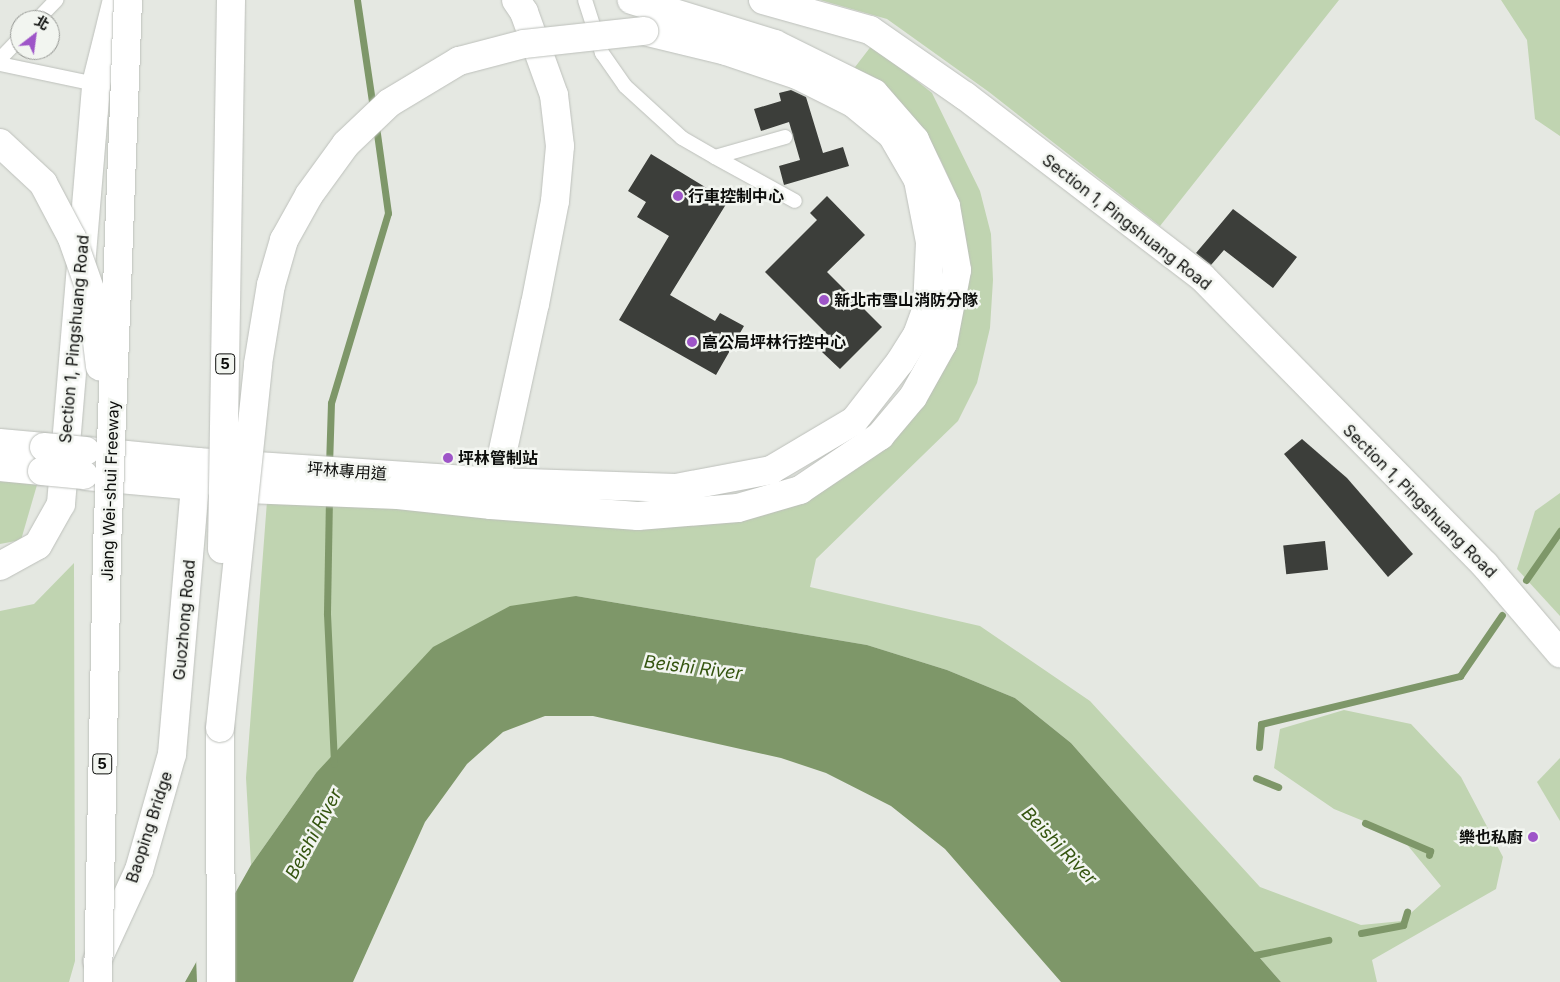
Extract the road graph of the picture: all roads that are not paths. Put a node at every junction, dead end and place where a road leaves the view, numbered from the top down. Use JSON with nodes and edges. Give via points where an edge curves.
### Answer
{"nodes":[{"id":1,"x":56,"y":0,"type":"edge"},
{"id":2,"x":117,"y":0,"type":"edge"},
{"id":3,"x":128,"y":0,"type":"edge"},
{"id":4,"x":140,"y":0,"type":"edge"},
{"id":5,"x":231,"y":0,"type":"edge"},
{"id":6,"x":585,"y":0,"type":"edge"},
{"id":7,"x":632,"y":0,"type":"edge"},
{"id":8,"x":763,"y":0,"type":"edge"},
{"id":9,"x":523,"y":4,"type":"edge"},
{"id":10,"x":46,"y":10,"type":"edge"},
{"id":11,"x":10,"y":48,"type":"edge"},
{"id":12,"x":0,"y":59,"type":"edge"},
{"id":13,"x":0,"y":64,"type":"edge"},
{"id":14,"x":96,"y":84,"type":"junction"},
{"id":15,"x":785,"y":136,"type":"dead end"},
{"id":16,"x":0,"y":143,"type":"edge"},
{"id":17,"x":715,"y":157,"type":"junction"},
{"id":18,"x":795,"y":201,"type":"dead end"},
{"id":19,"x":0,"y":443,"type":"edge"},
{"id":20,"x":43,"y":459,"type":"junction"},
{"id":21,"x":0,"y":468,"type":"edge"},
{"id":22,"x":196,"y":474,"type":"junction"},
{"id":23,"x":493,"y":494,"type":"junction"},
{"id":24,"x":107,"y":547,"type":"junction"},
{"id":25,"x":0,"y":566,"type":"edge"},
{"id":26,"x":1560,"y":653,"type":"edge"},
{"id":27,"x":220,"y":728,"type":"junction"},
{"id":28,"x":172,"y":754,"type":"joint"},
{"id":29,"x":88,"y":982,"type":"edge"},
{"id":30,"x":98,"y":982,"type":"edge"},
{"id":31,"x":220,"y":982,"type":"edge"}],
"edges":[{"from":1,"to":10,"type":"lane"},
{"from":2,"to":14,"type":"main road","name":"Section 1, Pingshuang Road"},
{"from":3,"to":24,"type":"main road","name":"Jiang Wei-shui Freeway","number":"5","bridge":true},
{"from":4,"to":14,"type":"main road","via":[[120,56]]},
{"from":5,"to":27,"type":"main road","number":"5","bridge":true},
{"from":6,"to":17,"type":"lane","via":[[602,53],[625,86],[682,138]]},
{"from":7,"to":23,"type":"main road","via":[[775,44],[874,93],[915,140],[946,206],[957,270],[943,343],[913,397],[880,436],[800,490],[738,508],[638,516]]},
{"from":8,"to":26,"type":"main road","name":"Section 1, Pingshuang Road","via":[[870,30],[965,96],[1202,277],[1484,565]]},
{"from":9,"to":23,"type":"main road","via":[[554,95],[560,146],[555,201],[541,276]]},
{"from":11,"to":12,"type":"lane"},
{"from":13,"to":14,"type":"lane"},
{"from":14,"to":25,"type":"main road","name":"Section 1, Pingshuang Road","via":[[61,504],[38,545]]},
{"from":15,"to":17,"type":"lane"},
{"from":16,"to":24,"type":"main road","bridge":true,"via":[[43,183],[72,238],[91,292],[100,358]]},
{"from":17,"to":18,"type":"lane"},
{"from":19,"to":20,"type":"main road"},
{"from":20,"to":21,"type":"main road"},
{"from":20,"to":22,"type":"main road","name":"坪林專用道","bridge":true},
{"from":22,"to":23,"type":"main road","name":"坪林專用道","via":[[399,485]]},
{"from":22,"to":28,"type":"main road","name":"Guozhong Road"},
{"from":23,"to":27,"type":"main road","bridge":true,"via":[[676,488],[771,470],[854,421],[900,362],[917,335],[927,308],[930,242],[918,180],[892,135],[853,103],[797,75],[726,51],[644,31],[524,44],[459,61],[389,103],[346,144],[309,195],[284,240],[271,285],[258,364]]},
{"from":24,"to":30,"type":"main road","name":"Jiang Wei-shui Freeway","number":"5","bridge":true},
{"from":27,"to":31,"type":"main road","number":"5"},
{"from":28,"to":29,"type":"main road","name":"Baoping Bridge","bridge":true,"via":[[139,870]]}]}
